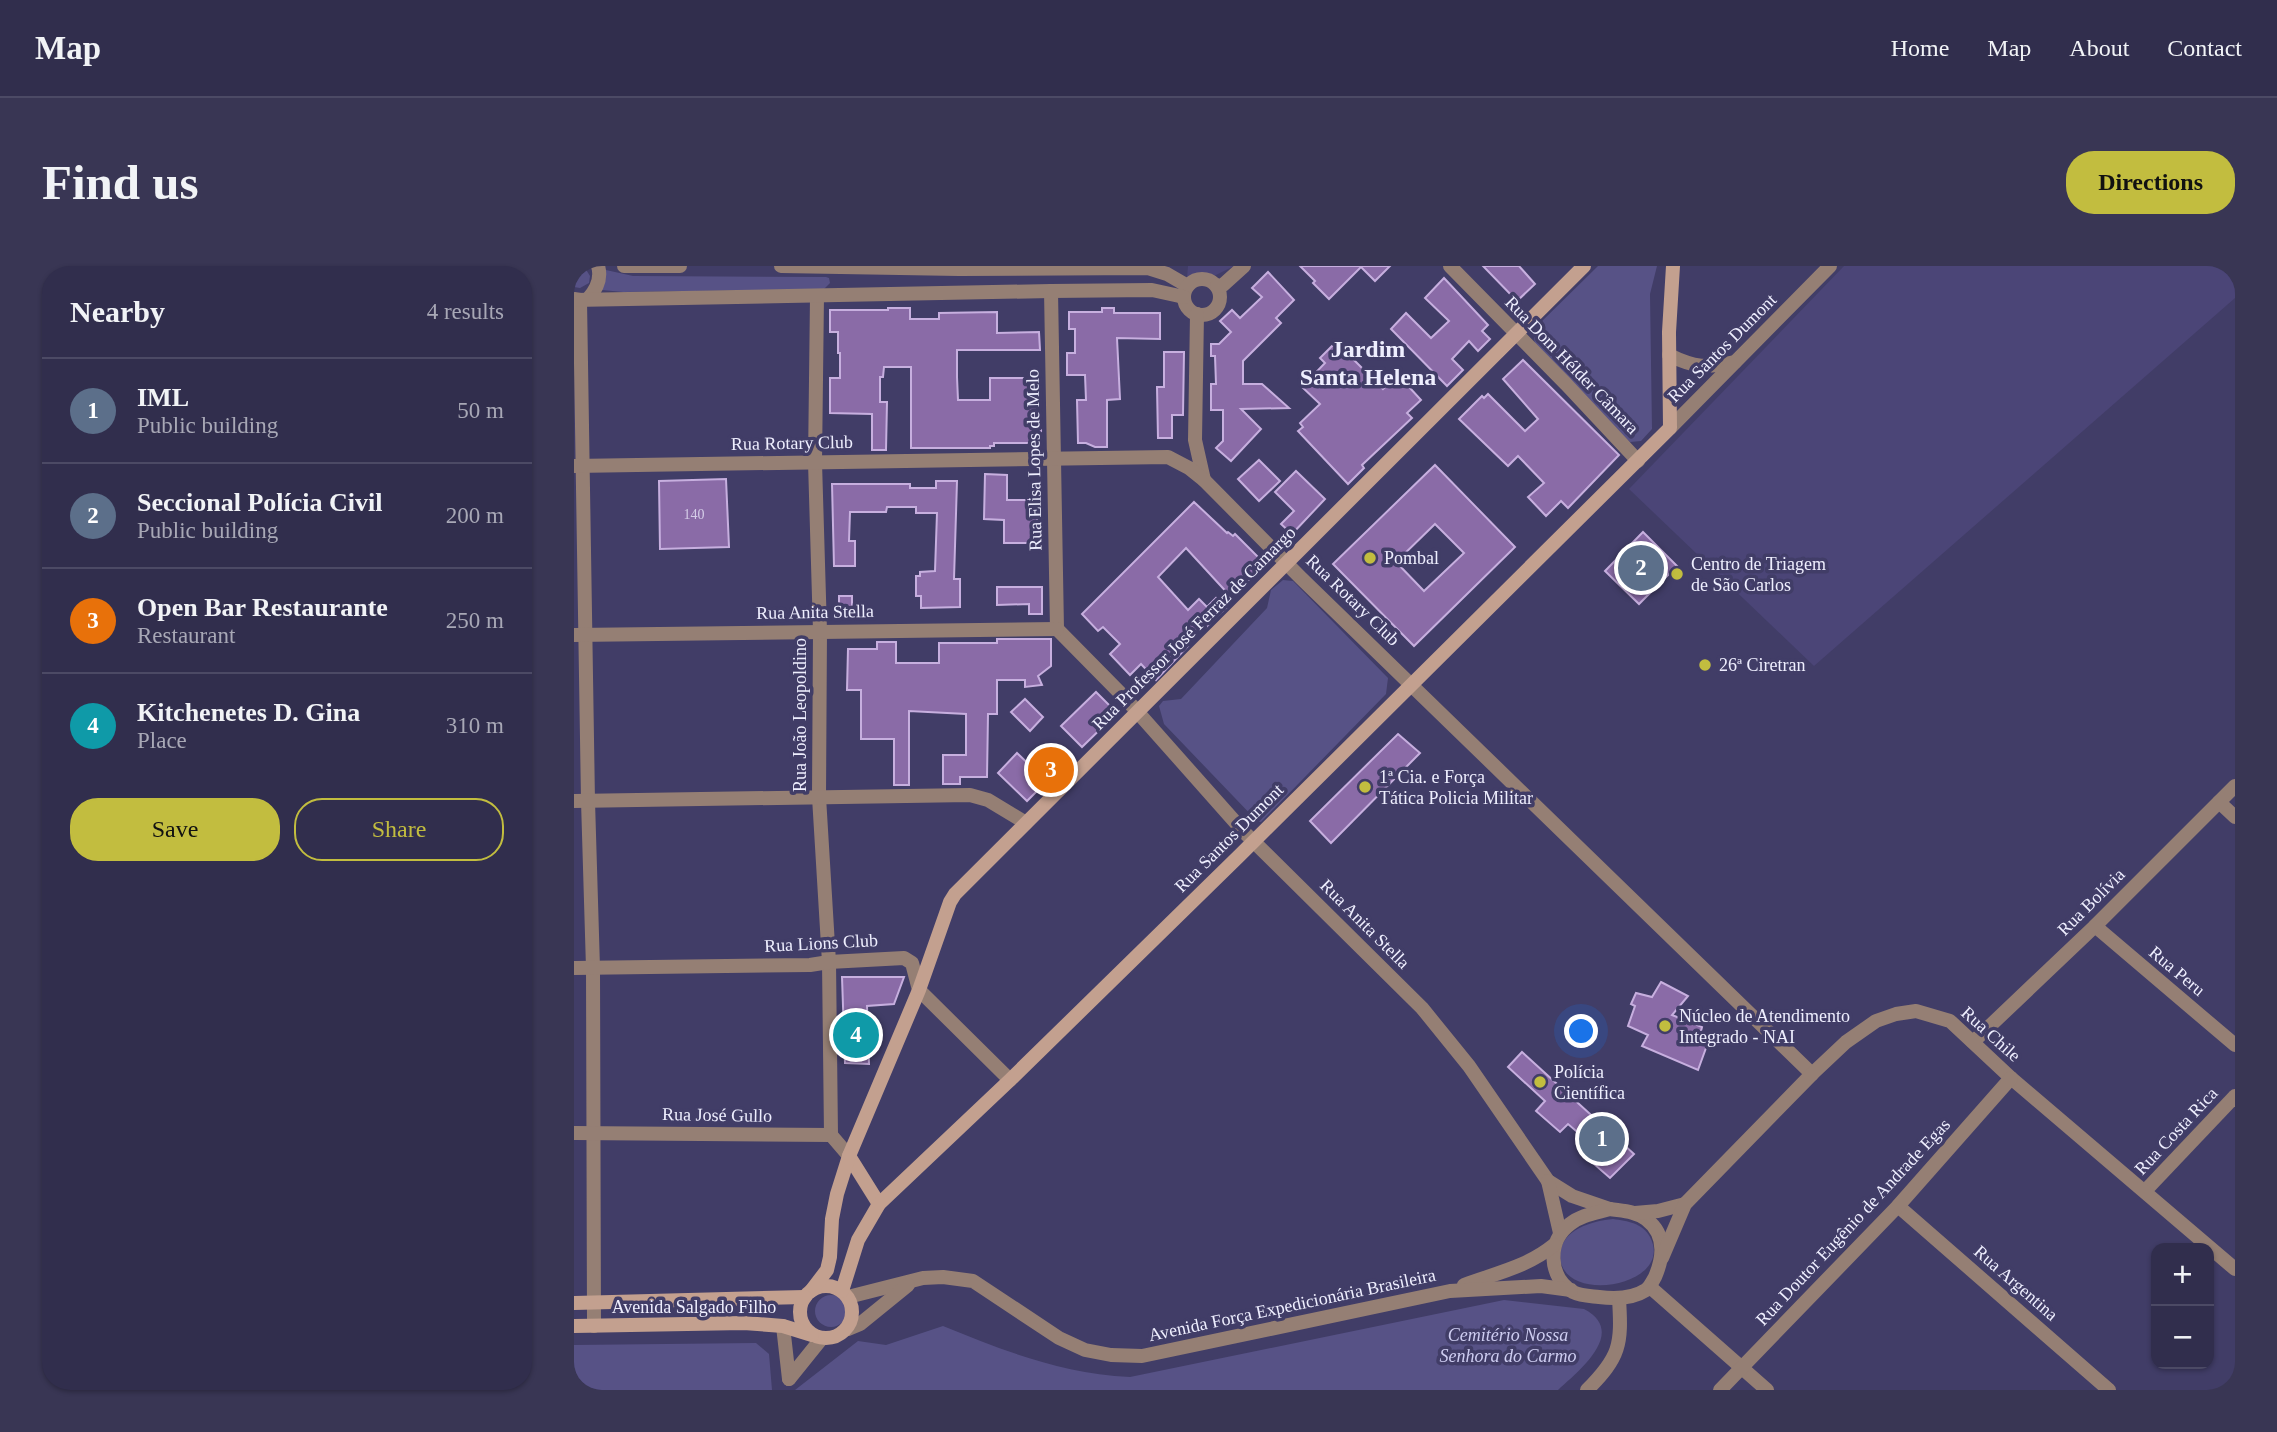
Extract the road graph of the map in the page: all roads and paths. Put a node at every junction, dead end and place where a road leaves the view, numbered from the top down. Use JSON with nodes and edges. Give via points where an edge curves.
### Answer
{"nodes":[{"id":1,"x":598,"y":266,"type":"edge"},
{"id":2,"x":624,"y":266,"type":"edge"},
{"id":3,"x":680,"y":266,"type":"edge"},
{"id":4,"x":781,"y":266,"type":"edge"},
{"id":5,"x":1244,"y":266,"type":"edge"},
{"id":6,"x":1450,"y":266,"type":"edge"},
{"id":7,"x":1584,"y":266,"type":"edge"},
{"id":8,"x":1673,"y":266,"type":"edge"},
{"id":9,"x":1830,"y":266,"type":"edge"},
{"id":10,"x":1217,"y":286,"type":"junction"},
{"id":11,"x":1051,"y":290,"type":"junction"},
{"id":12,"x":1185,"y":291,"type":"junction"},
{"id":13,"x":817,"y":296,"type":"junction"},
{"id":14,"x":579,"y":299,"type":"edge"},
{"id":15,"x":1197,"y":314,"type":"junction"},
{"id":16,"x":1514,"y":333,"type":"junction"},
{"id":17,"x":1669,"y":355,"type":"junction"},
{"id":18,"x":1736,"y":362,"type":"junction"},
{"id":19,"x":1670,"y":428,"type":"junction"},
{"id":20,"x":1195,"y":440,"type":"junction"},
{"id":21,"x":1053,"y":457,"type":"junction"},
{"id":22,"x":1168,"y":457,"type":"junction"},
{"id":23,"x":1638,"y":461,"type":"junction"},
{"id":24,"x":815,"y":462,"type":"junction"},
{"id":25,"x":578,"y":466,"type":"edge"},
{"id":26,"x":1204,"y":480,"type":"junction"},
{"id":27,"x":1287,"y":563,"type":"junction"},
{"id":28,"x":1057,"y":629,"type":"junction"},
{"id":29,"x":820,"y":631,"type":"junction"},
{"id":30,"x":579,"y":635,"type":"edge"},
{"id":31,"x":1413,"y":684,"type":"junction"},
{"id":32,"x":1136,"y":711,"type":"junction"},
{"id":33,"x":2235,"y":786,"type":"edge"},
{"id":34,"x":819,"y":797,"type":"junction"},
{"id":35,"x":581,"y":801,"type":"edge"},
{"id":36,"x":2219,"y":802,"type":"junction"},
{"id":37,"x":2235,"y":817,"type":"edge"},
{"id":38,"x":1026,"y":823,"type":"junction"},
{"id":39,"x":1254,"y":841,"type":"junction"},
{"id":40,"x":2095,"y":926,"type":"junction"},
{"id":41,"x":829,"y":962,"type":"junction"},
{"id":42,"x":574,"y":968,"type":"edge"},
{"id":43,"x":593,"y":968,"type":"junction"},
{"id":44,"x":919,"y":990,"type":"junction"},
{"id":45,"x":1973,"y":1042,"type":"junction"},
{"id":46,"x":2235,"y":1045,"type":"edge"},
{"id":47,"x":1812,"y":1074,"type":"junction"},
{"id":48,"x":2011,"y":1079,"type":"junction"},
{"id":49,"x":1010,"y":1080,"type":"junction"},
{"id":50,"x":2235,"y":1096,"type":"edge"},
{"id":51,"x":574,"y":1133,"type":"edge"},
{"id":52,"x":594,"y":1133,"type":"junction"},
{"id":53,"x":831,"y":1135,"type":"junction"},
{"id":54,"x":849,"y":1156,"type":"junction"},
{"id":55,"x":1548,"y":1181,"type":"junction"},
{"id":56,"x":2145,"y":1191,"type":"junction"},
{"id":57,"x":879,"y":1204,"type":"junction"},
{"id":58,"x":1685,"y":1204,"type":"junction"},
{"id":59,"x":1898,"y":1206,"type":"junction"},
{"id":60,"x":1610,"y":1209,"type":"junction"},
{"id":61,"x":1634,"y":1213,"type":"junction"},
{"id":62,"x":1557,"y":1239,"type":"junction"},
{"id":63,"x":1662,"y":1258,"type":"junction"},
{"id":64,"x":2235,"y":1269,"type":"edge"},
{"id":65,"x":911,"y":1282,"type":"junction"},
{"id":66,"x":1650,"y":1287,"type":"junction"},
{"id":67,"x":1571,"y":1290,"type":"junction"},
{"id":68,"x":1450,"y":1291,"type":"junction"},
{"id":69,"x":808,"y":1294,"type":"junction"},
{"id":70,"x":845,"y":1294,"type":"junction"},
{"id":71,"x":1619,"y":1299,"type":"junction"},
{"id":72,"x":593,"y":1302,"type":"junction"},
{"id":73,"x":574,"y":1303,"type":"edge"},
{"id":74,"x":574,"y":1326,"type":"edge"},
{"id":75,"x":594,"y":1326,"type":"junction"},
{"id":76,"x":783,"y":1326,"type":"junction"},
{"id":77,"x":848,"y":1329,"type":"junction"},
{"id":78,"x":817,"y":1336,"type":"junction"},
{"id":79,"x":1743,"y":1368,"type":"junction"},
{"id":80,"x":1587,"y":1390,"type":"edge"},
{"id":81,"x":1720,"y":1390,"type":"edge"},
{"id":82,"x":1767,"y":1390,"type":"edge"},
{"id":83,"x":2109,"y":1390,"type":"edge"}],
"edges":[{"from":1,"to":14,"type":"street","via":[[597,286]]},
{"from":2,"to":3,"type":"street"},
{"from":4,"to":12,"type":"street","via":[[1148,268],[1167,274]]},
{"from":5,"to":10,"type":"street"},
{"from":6,"to":16,"type":"street","name":"Rua Dom Hélder Câmara"},
{"from":7,"to":16,"type":"street","name":"Rua Professor José Ferraz de Camargo"},
{"from":8,"to":17,"type":"street","name":"Rua Santos Dumont"},
{"from":9,"to":18,"type":"street","name":"Rua Santos Dumont"},
{"from":10,"to":12,"type":"street","via":[[1200,279]]},
{"from":10,"to":15,"type":"street","via":[[1220,298],[1215,309]]},
{"from":11,"to":12,"type":"street"},
{"from":11,"to":13,"type":"street"},
{"from":11,"to":21,"type":"street","name":"Rua Elisa Lopes de Melo"},
{"from":12,"to":15,"type":"street","via":[[1187,307]]},
{"from":13,"to":14,"type":"street"},
{"from":13,"to":24,"type":"street","name":"Rua João Leopoldino"},
{"from":14,"to":25,"type":"street"},
{"from":15,"to":20,"type":"street"},
{"from":16,"to":23,"type":"street","name":"Rua Dom Hélder Câmara"},
{"from":16,"to":27,"type":"street","name":"Rua Professor José Ferraz de Camargo"},
{"from":17,"to":18,"type":"street","via":[[1705,368]]},
{"from":17,"to":19,"type":"street","name":"Rua Santos Dumont"},
{"from":18,"to":19,"type":"street","name":"Rua Santos Dumont"},
{"from":19,"to":23,"type":"street","name":"Rua Santos Dumont"},
{"from":20,"to":22,"type":"street"},
{"from":20,"to":26,"type":"street"},
{"from":21,"to":22,"type":"street","name":"Rua Rotary Club"},
{"from":21,"to":24,"type":"street","name":"Rua Rotary Club"},
{"from":21,"to":28,"type":"street","name":"Rua Elisa Lopes de Melo"},
{"from":22,"to":26,"type":"street","name":"Rua Rotary Club"},
{"from":23,"to":31,"type":"street","name":"Rua Santos Dumont"},
{"from":24,"to":25,"type":"street","name":"Rua Rotary Club"},
{"from":24,"to":29,"type":"street","name":"Rua João Leopoldino"},
{"from":25,"to":30,"type":"street"},
{"from":26,"to":27,"type":"street","name":"Rua Rotary Club"},
{"from":27,"to":31,"type":"street","name":"Rua Rotary Club"},
{"from":27,"to":32,"type":"street","name":"Rua Professor José Ferraz de Camargo"},
{"from":28,"to":29,"type":"street","name":"Rua Anita Stella"},
{"from":28,"to":32,"type":"street","name":"Rua Anita Stella"},
{"from":29,"to":30,"type":"street","name":"Rua Anita Stella"},
{"from":29,"to":34,"type":"street","name":"Rua João Leopoldino"},
{"from":30,"to":35,"type":"street"},
{"from":31,"to":39,"type":"street","name":"Rua Santos Dumont"},
{"from":31,"to":47,"type":"street","name":"Rua Rotary Club"},
{"from":32,"to":38,"type":"street","name":"Rua Professor José Ferraz de Camargo"},
{"from":32,"to":39,"type":"street","name":"Rua Anita Stella"},
{"from":33,"to":36,"type":"street","name":"Rua Bolívia"},
{"from":34,"to":35,"type":"street"},
{"from":34,"to":38,"type":"street","via":[[970,795],[988,800]]},
{"from":34,"to":41,"type":"street","name":"Rua João Leopoldino"},
{"from":35,"to":43,"type":"street"},
{"from":36,"to":37,"type":"street"},
{"from":36,"to":40,"type":"street","name":"Rua Bolívia"},
{"from":38,"to":44,"type":"street","name":"Rua Professor José Ferraz de Camargo","via":[[950,902]]},
{"from":39,"to":49,"type":"street","name":"Rua Santos Dumont"},
{"from":39,"to":55,"type":"street","name":"Rua Anita Stella","via":[[1422,1008],[1469,1066]]},
{"from":40,"to":45,"type":"street","name":"Rua Bolívia"},
{"from":40,"to":46,"type":"street","name":"Rua Peru"},
{"from":41,"to":43,"type":"street","name":"Rua Lions Club"},
{"from":41,"to":44,"type":"street","name":"Rua Lions Club","via":[[905,958],[912,963]]},
{"from":41,"to":53,"type":"street","name":"Rua João Leopoldino"},
{"from":42,"to":43,"type":"street","name":"Rua Lions Club"},
{"from":43,"to":52,"type":"street"},
{"from":44,"to":49,"type":"street","name":"Rua Lions Club"},
{"from":44,"to":54,"type":"street","name":"Rua Professor José Ferraz de Camargo"},
{"from":45,"to":47,"type":"street","name":"Rua Chile","via":[[1950,1021],[1934,1014],[1896,1014],[1846,1042]]},
{"from":45,"to":48,"type":"street","name":"Rua Chile"},
{"from":47,"to":58,"type":"street","name":"Rua Chile"},
{"from":48,"to":56,"type":"street","name":"Rua Chile"},
{"from":48,"to":59,"type":"street","name":"Rua Doutor Eugênio de Andrade Egas"},
{"from":49,"to":57,"type":"street","name":"Rua Santos Dumont"},
{"from":50,"to":56,"type":"street","name":"Rua Costa Rica"},
{"from":51,"to":52,"type":"street","name":"Rua José Gullo"},
{"from":52,"to":53,"type":"street","name":"Rua José Gullo"},
{"from":52,"to":72,"type":"street"},
{"from":53,"to":54,"type":"street"},
{"from":54,"to":57,"type":"street"},
{"from":54,"to":69,"type":"street","name":"Rua Professor José Ferraz de Camargo","via":[[832,1219],[831,1257]]},
{"from":55,"to":60,"type":"street"},
{"from":55,"to":62,"type":"street"},
{"from":56,"to":64,"type":"street","name":"Rua Chile"},
{"from":57,"to":70,"type":"street","name":"Rua Santos Dumont","via":[[858,1240]]},
{"from":58,"to":61,"type":"street"},
{"from":58,"to":63,"type":"street"},
{"from":59,"to":79,"type":"street","name":"Rua Doutor Eugênio de Andrade Egas"},
{"from":59,"to":83,"type":"street","name":"Rua Argentina"},
{"from":60,"to":61,"type":"street"},
{"from":60,"to":62,"type":"street","via":[[1571,1223]]},
{"from":61,"to":63,"type":"street","via":[[1660,1236]]},
{"from":62,"to":67,"type":"street","via":[[1555,1271]]},
{"from":62,"to":68,"type":"street","name":"Avenida Força Expedicionária Brasileira","via":[[1539,1257]]},
{"from":63,"to":66,"type":"street"},
{"from":65,"to":68,"type":"street","name":"Avenida Força Expedicionária Brasileira","via":[[943,1277],[973,1281],[1085,1350],[1142,1356]]},
{"from":65,"to":70,"type":"street","name":"Avenida Força Expedicionária Brasileira"},
{"from":65,"to":77,"type":"street"},
{"from":66,"to":71,"type":"street"},
{"from":66,"to":79,"type":"street"},
{"from":67,"to":68,"type":"street","name":"Avenida Força Expedicionária Brasileira","via":[[1541,1286]]},
{"from":67,"to":71,"type":"street"},
{"from":69,"to":70,"type":"street","via":[[826,1286]]},
{"from":69,"to":72,"type":"street","name":"Avenida Salgado Filho"},
{"from":69,"to":78,"type":"street","via":[[801,1305],[801,1322]]},
{"from":70,"to":77,"type":"street","via":[[853,1311]]},
{"from":71,"to":80,"type":"street","via":[[1620,1341],[1614,1359]]},
{"from":72,"to":73,"type":"street","name":"Avenida Salgado Filho"},
{"from":72,"to":75,"type":"street"},
{"from":74,"to":75,"type":"street","name":"Avenida Salgado Filho"},
{"from":75,"to":76,"type":"street","name":"Avenida Salgado Filho"},
{"from":76,"to":78,"type":"street","name":"Avenida Salgado Filho"},
{"from":76,"to":78,"type":"street","via":[[789,1379]]},
{"from":77,"to":78,"type":"street","via":[[837,1336]]},
{"from":79,"to":81,"type":"street","name":"Rua Doutor Eugênio de Andrade Egas"},
{"from":79,"to":82,"type":"street"}]}
